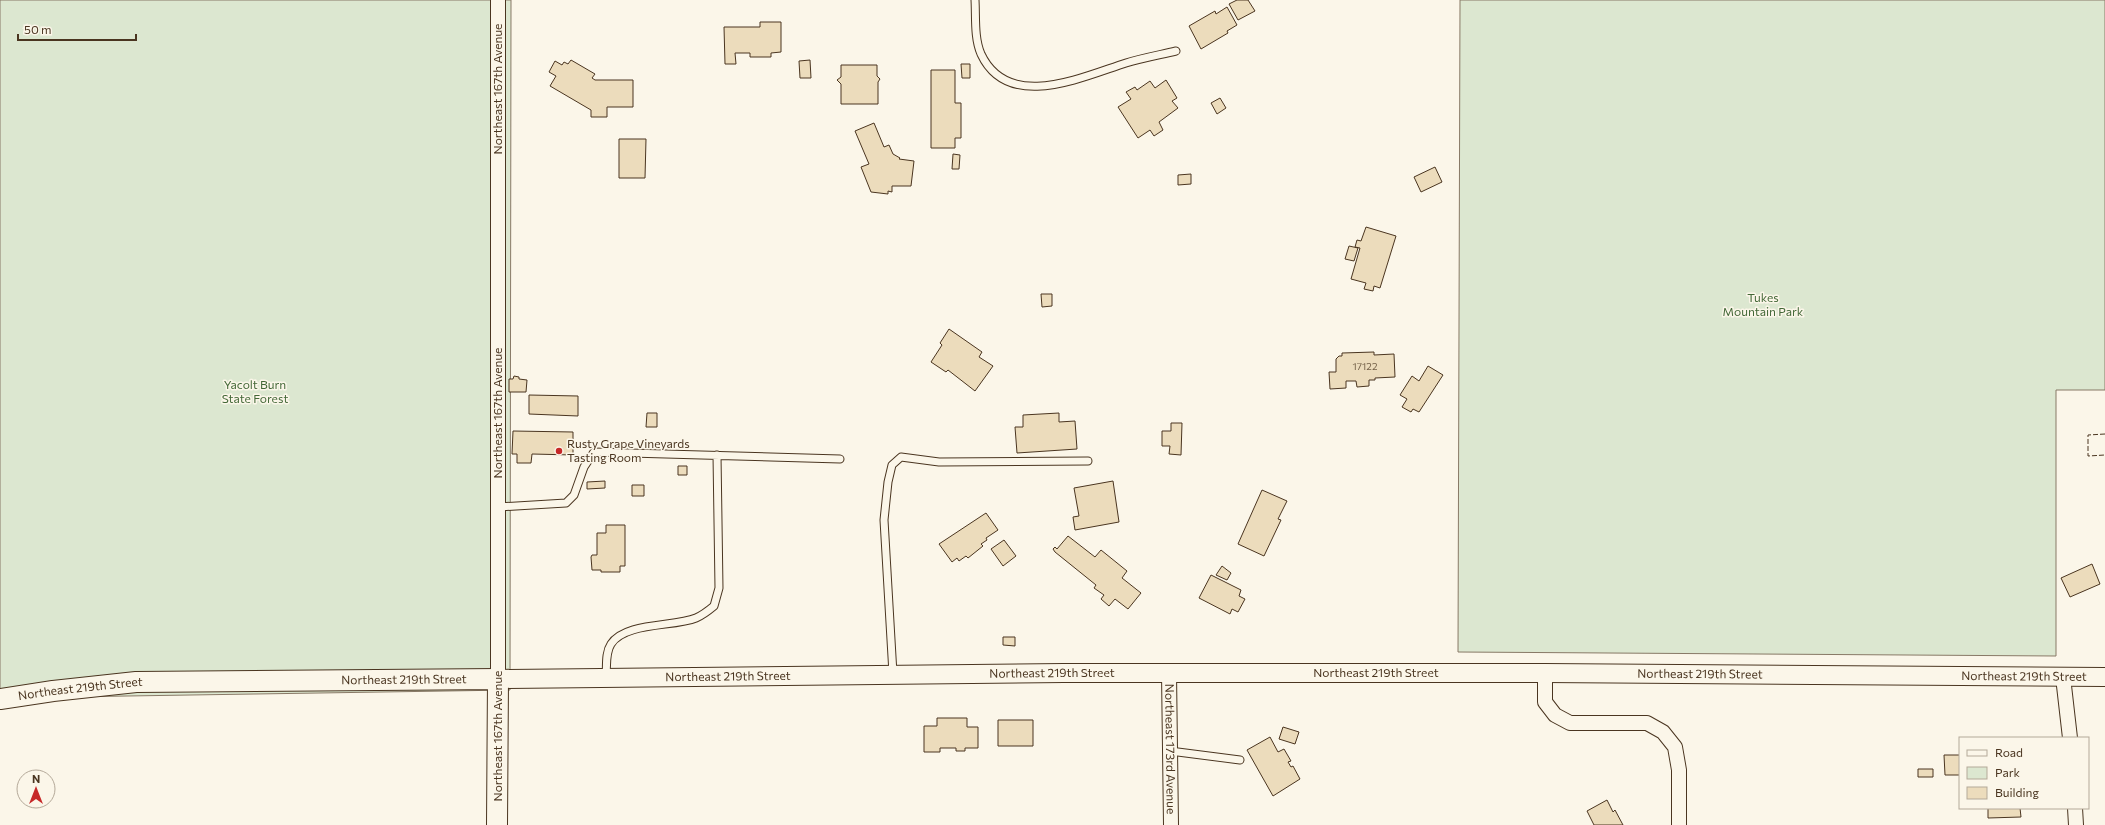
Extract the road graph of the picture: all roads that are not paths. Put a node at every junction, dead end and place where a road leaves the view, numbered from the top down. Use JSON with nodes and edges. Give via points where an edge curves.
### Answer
{"nodes":[{"id":1,"x":498,"y":0,"type":"edge"},
{"id":2,"x":975,"y":0,"type":"edge"},
{"id":3,"x":1176,"y":51,"type":"dead end"},
{"id":4,"x":717,"y":455,"type":"junction"},
{"id":5,"x":840,"y":459,"type":"dead end"},
{"id":6,"x":1088,"y":461,"type":"dead end"},
{"id":7,"x":498,"y":507,"type":"junction"},
{"id":8,"x":1169,"y":673,"type":"junction"},
{"id":9,"x":1544,"y":673,"type":"junction"},
{"id":10,"x":894,"y":676,"type":"junction"},
{"id":11,"x":2063,"y":677,"type":"junction"},
{"id":12,"x":2105,"y":677,"type":"edge"},
{"id":13,"x":606,"y":678,"type":"junction"},
{"id":14,"x":498,"y":679,"type":"junction"},
{"id":15,"x":0,"y":699,"type":"edge"},
{"id":16,"x":2070,"y":737,"type":"edge"},
{"id":17,"x":1170,"y":751,"type":"junction"},
{"id":18,"x":1240,"y":760,"type":"dead end"},
{"id":19,"x":2075,"y":809,"type":"edge"},
{"id":20,"x":498,"y":825,"type":"edge"},
{"id":21,"x":1171,"y":825,"type":"edge"},
{"id":22,"x":1679,"y":825,"type":"edge"},
{"id":23,"x":2076,"y":825,"type":"edge"}],
"edges":[{"from":1,"to":7,"type":"street","name":"Northeast 167th Avenue"},
{"from":2,"to":3,"type":"lane","via":[[976,29],[987,65],[1002,78],[1018,85],[1040,87],[1066,82]]},
{"from":4,"to":5,"type":"lane"},
{"from":4,"to":7,"type":"lane","via":[[594,452],[584,467],[574,495],[566,503]]},
{"from":4,"to":13,"type":"lane","via":[[719,588],[714,606],[695,619],[630,631],[619,636],[609,650]]},
{"from":6,"to":10,"type":"lane","via":[[939,462],[900,457],[892,465],[884,520]]},
{"from":7,"to":14,"type":"street","name":"Northeast 167th Avenue"},
{"from":8,"to":9,"type":"street","name":"Northeast 219th Street"},
{"from":8,"to":10,"type":"street","name":"Northeast 219th Street"},
{"from":8,"to":17,"type":"street","name":"Northeast 173rd Avenue"},
{"from":9,"to":11,"type":"street","name":"Northeast 219th Street"},
{"from":9,"to":22,"type":"street","via":[[1545,702],[1555,715],[1570,722],[1647,723],[1663,732],[1675,747],[1679,770]]},
{"from":10,"to":13,"type":"street","name":"Northeast 219th Street"},
{"from":11,"to":12,"type":"street","name":"Northeast 219th Street"},
{"from":11,"to":16,"type":"street"},
{"from":13,"to":14,"type":"street","name":"Northeast 219th Street"},
{"from":14,"to":15,"type":"main road","name":"Northeast 219th Street","via":[[136,682]]},
{"from":14,"to":20,"type":"main road","name":"Northeast 167th Avenue"},
{"from":17,"to":18,"type":"lane"},
{"from":17,"to":21,"type":"street","name":"Northeast 173rd Avenue"},
{"from":19,"to":23,"type":"street"}]}
